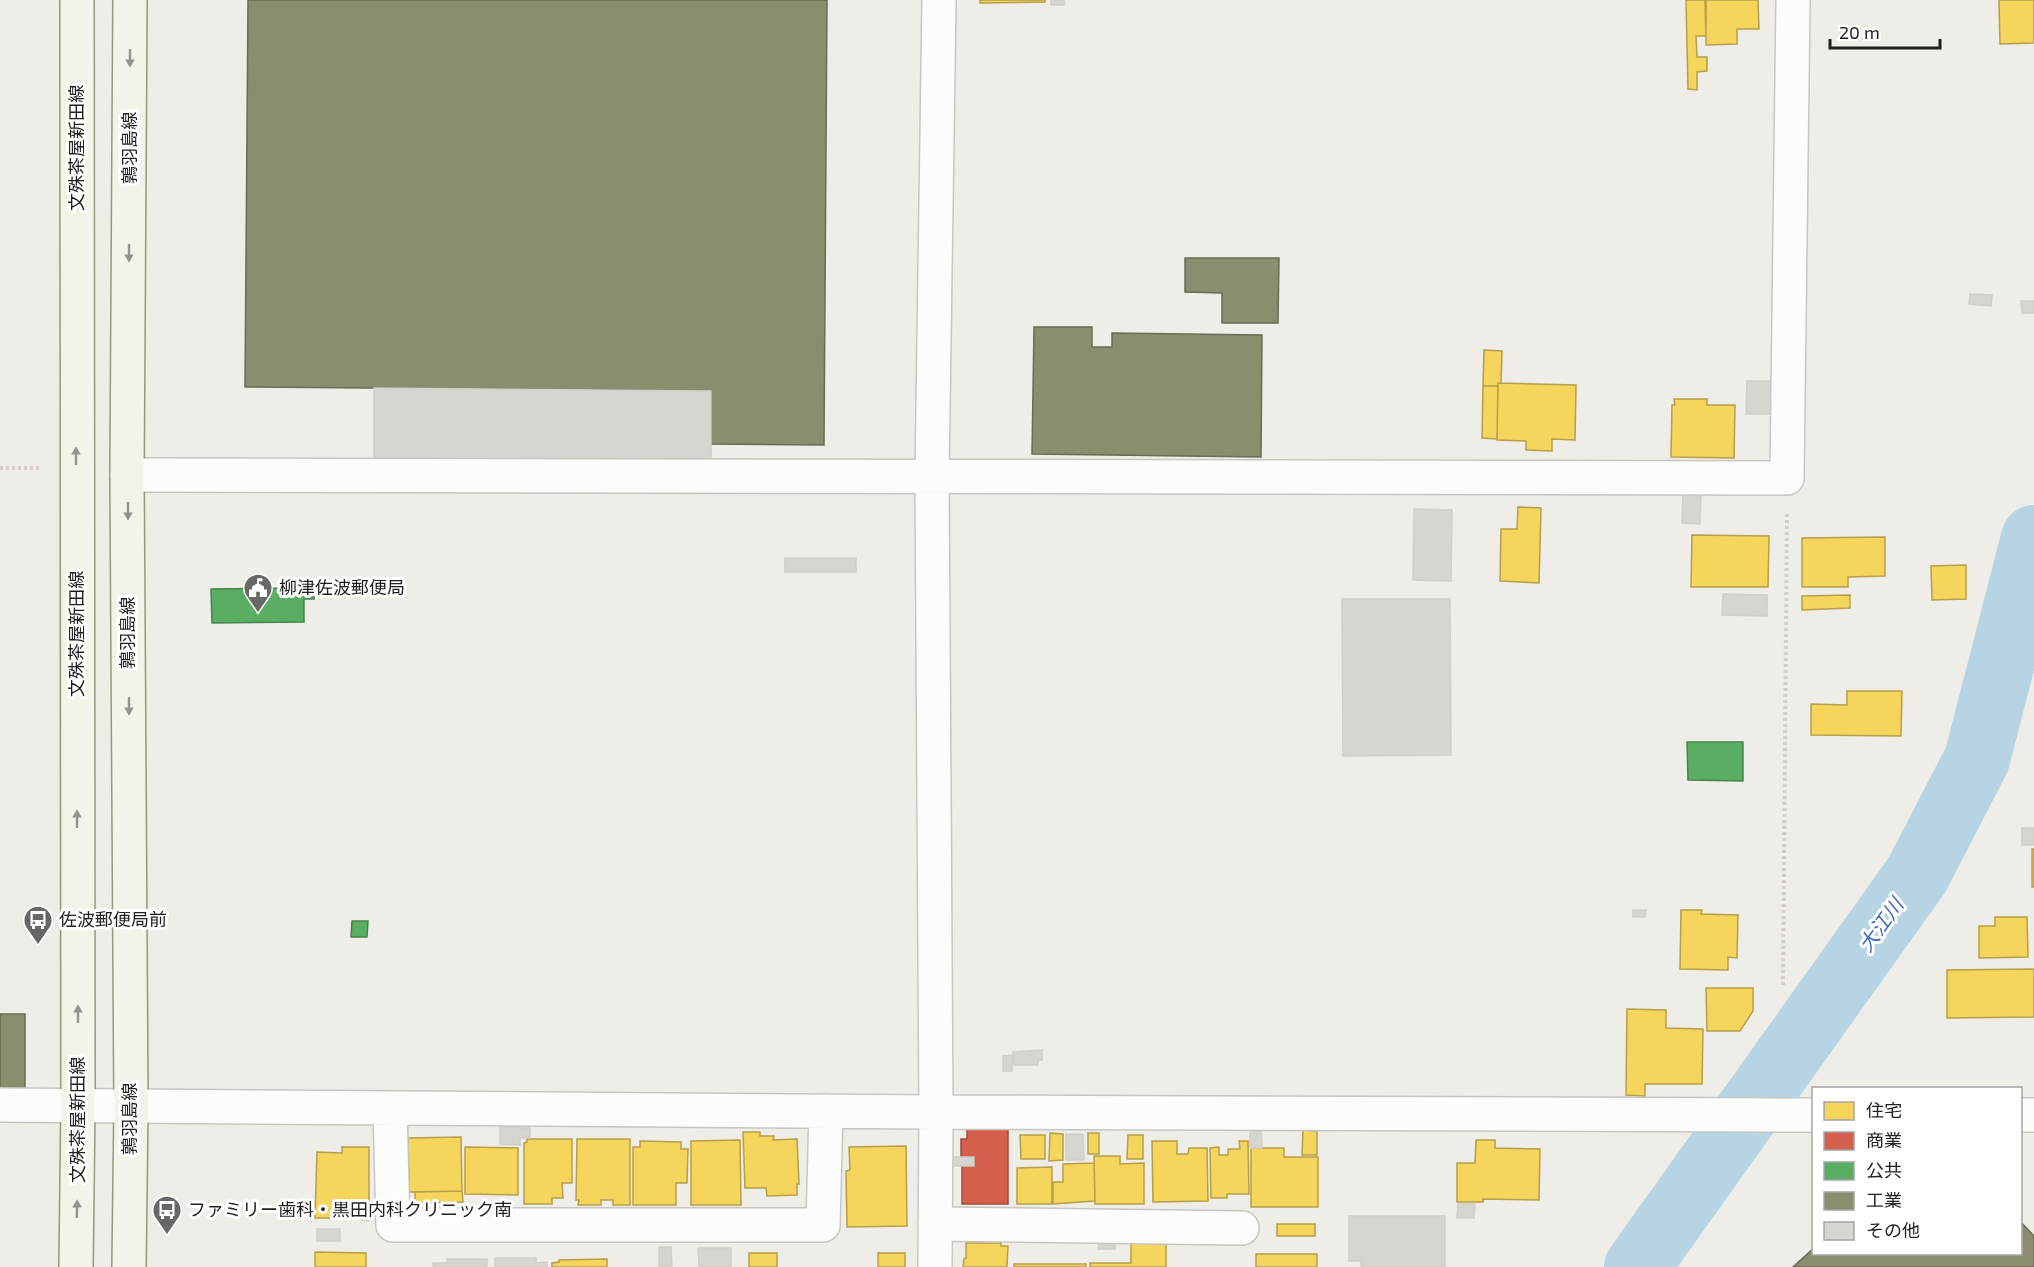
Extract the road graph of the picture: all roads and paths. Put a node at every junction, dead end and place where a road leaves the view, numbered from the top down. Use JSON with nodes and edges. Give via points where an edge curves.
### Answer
{"nodes":[{"id":1,"x":77,"y":0,"type":"edge"},
{"id":2,"x":130,"y":0,"type":"edge"},
{"id":3,"x":939,"y":0,"type":"edge"},
{"id":4,"x":1793,"y":0,"type":"edge"},
{"id":5,"x":0,"y":468,"type":"edge"},
{"id":6,"x":76,"y":468,"type":"junction"},
{"id":7,"x":127,"y":476,"type":"junction"},
{"id":8,"x":932,"y":476,"type":"junction"},
{"id":9,"x":1787,"y":478,"type":"junction"},
{"id":10,"x":1783,"y":985,"type":"dead end"},
{"id":11,"x":0,"y":1105,"type":"edge"},
{"id":12,"x":78,"y":1106,"type":"junction"},
{"id":13,"x":131,"y":1107,"type":"junction"},
{"id":14,"x":390,"y":1108,"type":"junction"},
{"id":15,"x":826,"y":1111,"type":"junction"},
{"id":16,"x":936,"y":1112,"type":"junction"},
{"id":17,"x":1801,"y":1115,"type":"edge"},
{"id":18,"x":935,"y":1224,"type":"junction"},
{"id":19,"x":1242,"y":1228,"type":"dead end"},
{"id":20,"x":76,"y":1267,"type":"edge"},
{"id":21,"x":129,"y":1267,"type":"edge"},
{"id":22,"x":935,"y":1267,"type":"edge"}],
"edges":[{"from":6,"to":1,"type":"main road","name":"文殊茶屋新田線","one_way":true},
{"from":2,"to":7,"type":"main road","name":"鶉羽島線","one_way":true},
{"from":3,"to":8,"type":"street"},
{"from":4,"to":9,"type":"street"},
{"from":5,"to":6,"type":"path"},
{"from":12,"to":6,"type":"main road","name":"文殊茶屋新田線","one_way":true},
{"from":7,"to":8,"type":"street"},
{"from":7,"to":13,"type":"main road","name":"鶉羽島線","one_way":true},
{"from":8,"to":9,"type":"street"},
{"from":8,"to":16,"type":"street"},
{"from":9,"to":10,"type":"path"},
{"from":11,"to":12,"type":"street"},
{"from":12,"to":13,"type":"street"},
{"from":20,"to":12,"type":"main road","name":"文殊茶屋新田線","one_way":true},
{"from":13,"to":14,"type":"street"},
{"from":13,"to":21,"type":"main road","name":"鶉羽島線"},
{"from":14,"to":15,"type":"street"},
{"from":14,"to":15,"type":"street","via":[[393,1225],[823,1225]]},
{"from":15,"to":16,"type":"street"},
{"from":16,"to":17,"type":"street"},
{"from":16,"to":18,"type":"street"},
{"from":18,"to":19,"type":"street"},
{"from":18,"to":22,"type":"street"}]}
